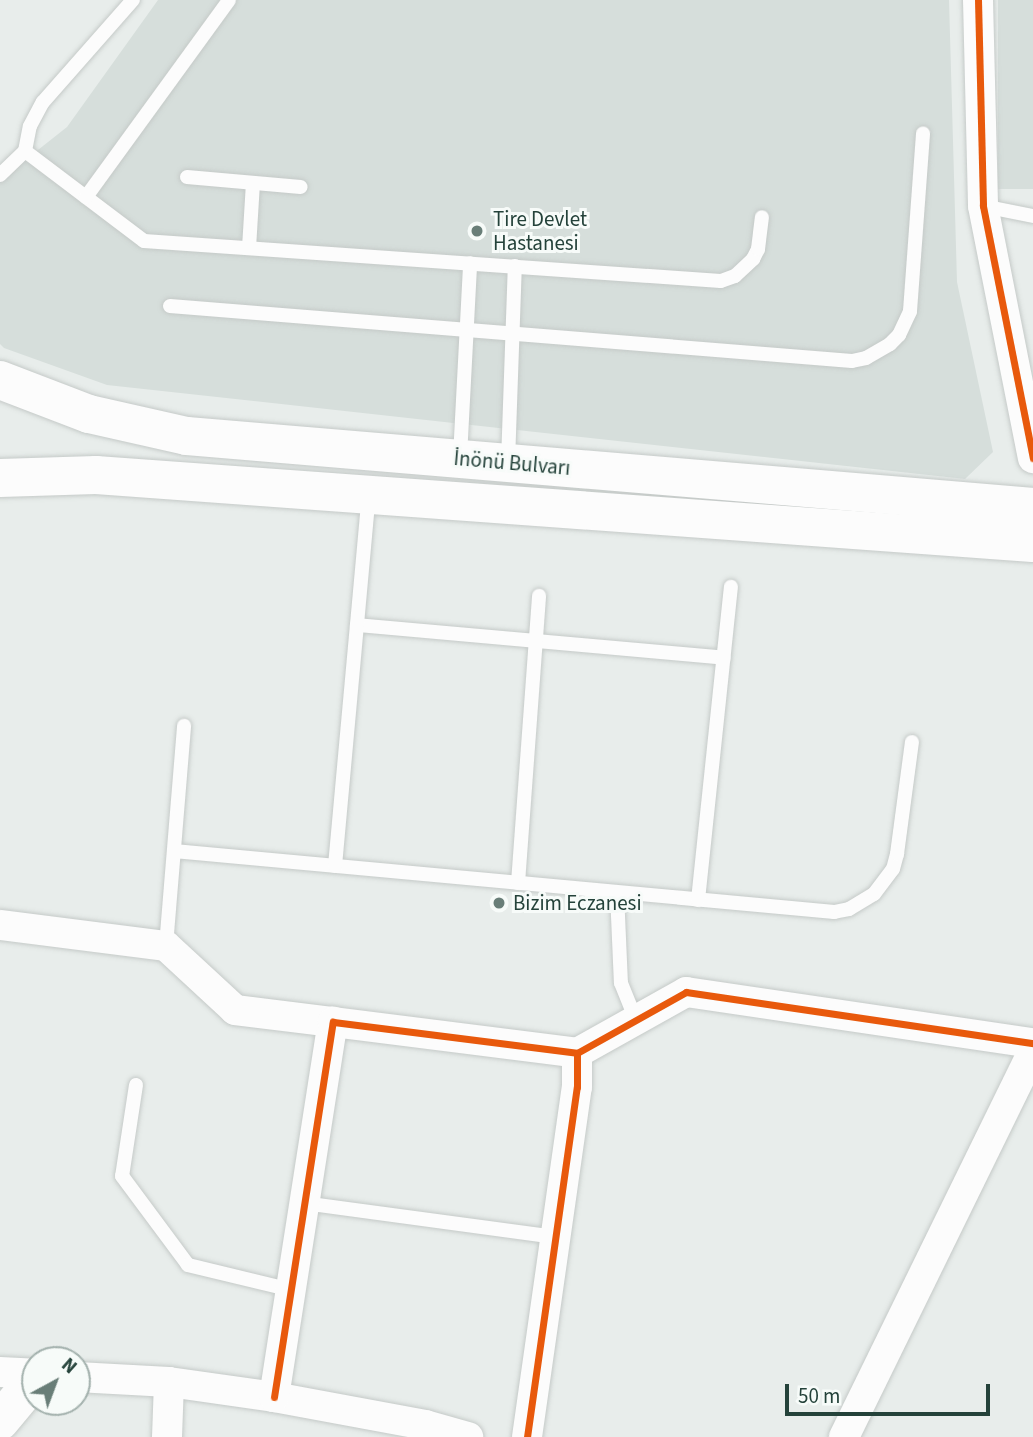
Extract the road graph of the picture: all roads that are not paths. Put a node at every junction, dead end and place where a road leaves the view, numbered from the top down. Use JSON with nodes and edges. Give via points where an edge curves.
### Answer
{"nodes":[{"id":1,"x":133,"y":0,"type":"edge"},
{"id":2,"x":229,"y":0,"type":"edge"},
{"id":3,"x":978,"y":0,"type":"edge"},
{"id":4,"x":923,"y":133,"type":"dead end"},
{"id":5,"x":25,"y":152,"type":"junction"},
{"id":6,"x":0,"y":175,"type":"edge"},
{"id":7,"x":187,"y":177,"type":"dead end"},
{"id":8,"x":253,"y":183,"type":"junction"},
{"id":9,"x":301,"y":187,"type":"dead end"},
{"id":10,"x":86,"y":197,"type":"junction"},
{"id":11,"x":983,"y":205,"type":"junction"},
{"id":12,"x":1033,"y":216,"type":"edge"},
{"id":13,"x":762,"y":217,"type":"dead end"},
{"id":14,"x":249,"y":248,"type":"junction"},
{"id":15,"x":470,"y":263,"type":"junction"},
{"id":16,"x":515,"y":266,"type":"junction"},
{"id":17,"x":170,"y":306,"type":"dead end"},
{"id":18,"x":467,"y":331,"type":"junction"},
{"id":19,"x":513,"y":335,"type":"junction"},
{"id":20,"x":0,"y":380,"type":"edge"},
{"id":21,"x":1033,"y":458,"type":"edge"},
{"id":22,"x":460,"y":459,"type":"junction"},
{"id":23,"x":508,"y":463,"type":"junction"},
{"id":24,"x":0,"y":478,"type":"edge"},
{"id":25,"x":369,"y":494,"type":"junction"},
{"id":26,"x":1033,"y":507,"type":"edge"},
{"id":27,"x":1033,"y":543,"type":"edge"},
{"id":28,"x":731,"y":587,"type":"dead end"},
{"id":29,"x":539,"y":596,"type":"dead end"},
{"id":30,"x":357,"y":625,"type":"junction"},
{"id":31,"x":536,"y":641,"type":"junction"},
{"id":32,"x":724,"y":658,"type":"junction"},
{"id":33,"x":184,"y":726,"type":"dead end"},
{"id":34,"x":912,"y":742,"type":"dead end"},
{"id":35,"x":174,"y":851,"type":"junction"},
{"id":36,"x":335,"y":866,"type":"junction"},
{"id":37,"x":518,"y":884,"type":"junction"},
{"id":38,"x":617,"y":893,"type":"junction"},
{"id":39,"x":698,"y":900,"type":"junction"},
{"id":40,"x":0,"y":925,"type":"edge"},
{"id":41,"x":166,"y":946,"type":"junction"},
{"id":42,"x":636,"y":1020,"type":"junction"},
{"id":43,"x":333,"y":1022,"type":"junction"},
{"id":44,"x":1033,"y":1042,"type":"edge"},
{"id":45,"x":1033,"y":1051,"type":"edge"},
{"id":46,"x":577,"y":1053,"type":"junction"},
{"id":47,"x":136,"y":1085,"type":"dead end"},
{"id":48,"x":1023,"y":1098,"type":"edge"},
{"id":49,"x":304,"y":1203,"type":"junction"},
{"id":50,"x":556,"y":1237,"type":"junction"},
{"id":51,"x":291,"y":1290,"type":"junction"},
{"id":52,"x":0,"y":1372,"type":"edge"},
{"id":53,"x":21,"y":1375,"type":"edge"},
{"id":54,"x":91,"y":1378,"type":"edge"},
{"id":55,"x":169,"y":1382,"type":"junction"},
{"id":56,"x":21,"y":1395,"type":"edge"},
{"id":57,"x":274,"y":1397,"type":"junction"},
{"id":58,"x":0,"y":1421,"type":"edge"},
{"id":59,"x":167,"y":1437,"type":"edge"},
{"id":60,"x":468,"y":1437,"type":"edge"},
{"id":61,"x":527,"y":1437,"type":"edge"},
{"id":62,"x":844,"y":1437,"type":"edge"}],
"edges":[{"from":1,"to":5,"type":"lane","via":[[43,102],[30,126]]},
{"from":2,"to":10,"type":"lane"},
{"from":3,"to":11,"type":"street"},
{"from":4,"to":19,"type":"lane","via":[[910,311],[899,335],[878,353],[852,361]]},
{"from":5,"to":6,"type":"lane"},
{"from":5,"to":10,"type":"lane"},
{"from":7,"to":8,"type":"lane"},
{"from":8,"to":9,"type":"lane"},
{"from":8,"to":14,"type":"lane"},
{"from":10,"to":14,"type":"lane","via":[[144,241]]},
{"from":11,"to":12,"type":"lane"},
{"from":11,"to":21,"type":"street"},
{"from":13,"to":16,"type":"lane","via":[[753,260],[735,276],[721,281]]},
{"from":14,"to":15,"type":"lane"},
{"from":15,"to":16,"type":"lane"},
{"from":15,"to":18,"type":"lane"},
{"from":16,"to":19,"type":"lane"},
{"from":17,"to":18,"type":"lane"},
{"from":18,"to":19,"type":"lane"},
{"from":18,"to":22,"type":"lane"},
{"from":19,"to":23,"type":"lane"},
{"from":20,"to":22,"type":"main road","name":"İnönü Bulvarı","via":[[89,414],[187,436]]},
{"from":22,"to":23,"type":"main road","name":"İnönü Bulvarı"},
{"from":23,"to":26,"type":"main road","name":"İnönü Bulvarı"},
{"from":24,"to":25,"type":"main road","name":"İnönü Bulvarı","via":[[96,475]]},
{"from":25,"to":27,"type":"main road","name":"İnönü Bulvarı"},
{"from":25,"to":30,"type":"lane"},
{"from":28,"to":32,"type":"lane"},
{"from":29,"to":31,"type":"lane"},
{"from":30,"to":31,"type":"lane"},
{"from":30,"to":36,"type":"lane"},
{"from":31,"to":32,"type":"lane"},
{"from":31,"to":37,"type":"lane"},
{"from":32,"to":39,"type":"lane"},
{"from":33,"to":35,"type":"lane"},
{"from":34,"to":39,"type":"lane","via":[[897,855],[889,876],[874,894],[834,912]]},
{"from":35,"to":36,"type":"lane"},
{"from":35,"to":41,"type":"lane"},
{"from":36,"to":37,"type":"lane"},
{"from":37,"to":38,"type":"lane"},
{"from":38,"to":39,"type":"lane"},
{"from":38,"to":42,"type":"lane","via":[[621,983]]},
{"from":40,"to":41,"type":"street"},
{"from":41,"to":43,"type":"street","via":[[234,1010]]},
{"from":42,"to":44,"type":"street","via":[[686,992]]},
{"from":42,"to":46,"type":"street"},
{"from":43,"to":46,"type":"street"},
{"from":43,"to":49,"type":"street"},
{"from":45,"to":48,"type":"street"},
{"from":46,"to":50,"type":"street","via":[[577,1087]]},
{"from":47,"to":51,"type":"lane","via":[[122,1176],[188,1265]]},
{"from":48,"to":62,"type":"street"},
{"from":49,"to":50,"type":"lane"},
{"from":49,"to":51,"type":"street"},
{"from":50,"to":61,"type":"street"},
{"from":51,"to":57,"type":"street"},
{"from":52,"to":53,"type":"street"},
{"from":54,"to":55,"type":"street"},
{"from":55,"to":57,"type":"street"},
{"from":55,"to":59,"type":"street"},
{"from":56,"to":58,"type":"main road"},
{"from":57,"to":60,"type":"street","via":[[425,1424]]}]}
